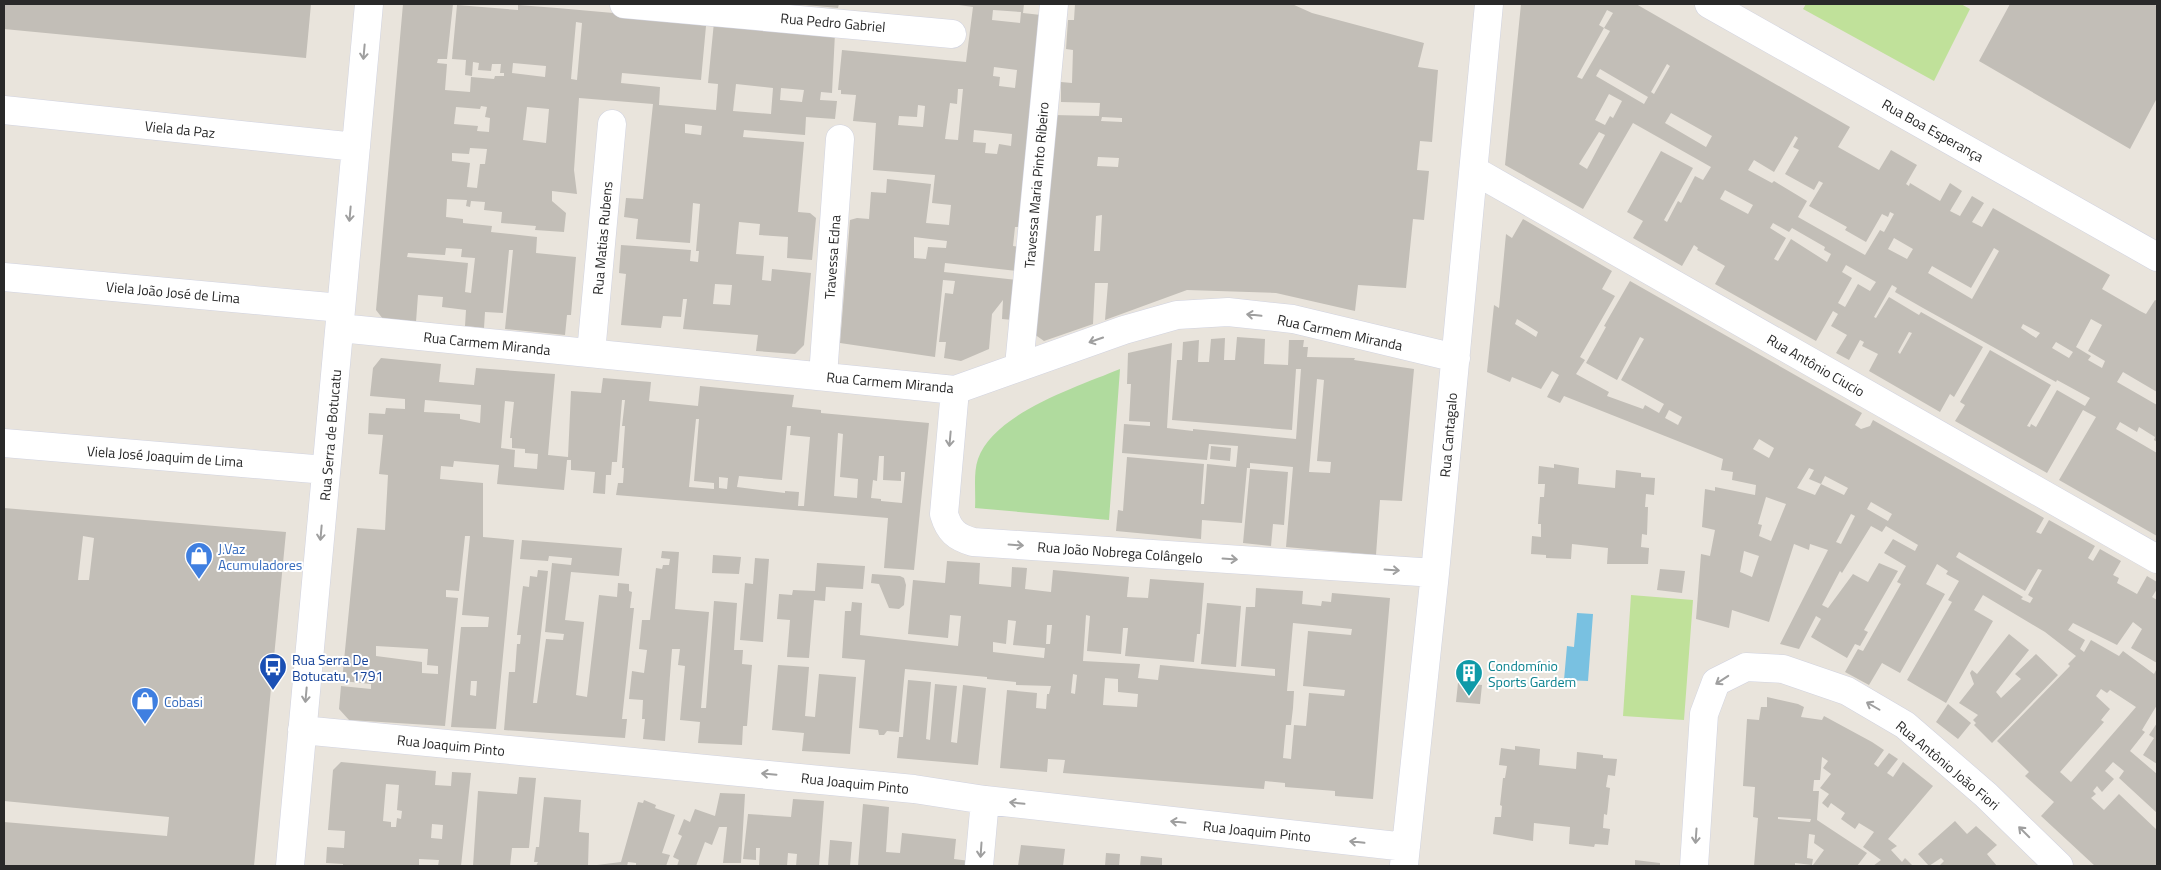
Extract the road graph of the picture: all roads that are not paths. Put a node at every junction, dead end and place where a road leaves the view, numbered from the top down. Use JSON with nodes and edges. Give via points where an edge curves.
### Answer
{"nodes":[{"id":1,"x":369,"y":4,"type":"edge"},
{"id":2,"x":624,"y":4,"type":"edge"},
{"id":3,"x":1054,"y":4,"type":"edge"},
{"id":4,"x":1489,"y":4,"type":"edge"},
{"id":5,"x":1709,"y":4,"type":"edge"},
{"id":6,"x":952,"y":34,"type":"dead end"},
{"id":7,"x":4,"y":110,"type":"edge"},
{"id":8,"x":612,"y":124,"type":"dead end"},
{"id":9,"x":840,"y":139,"type":"dead end"},
{"id":10,"x":356,"y":147,"type":"junction"},
{"id":11,"x":1475,"y":171,"type":"junction"},
{"id":12,"x":2157,"y":257,"type":"edge"},
{"id":13,"x":4,"y":277,"type":"edge"},
{"id":14,"x":341,"y":318,"type":"junction"},
{"id":15,"x":591,"y":353,"type":"junction"},
{"id":16,"x":1456,"y":358,"type":"junction"},
{"id":17,"x":1019,"y":366,"type":"junction"},
{"id":18,"x":823,"y":376,"type":"junction"},
{"id":19,"x":955,"y":390,"type":"junction"},
{"id":20,"x":4,"y":443,"type":"edge"},
{"id":21,"x":326,"y":470,"type":"junction"},
{"id":22,"x":2157,"y":559,"type":"edge"},
{"id":23,"x":1435,"y":573,"type":"junction"},
{"id":24,"x":302,"y":730,"type":"junction"},
{"id":25,"x":984,"y":800,"type":"junction"},
{"id":26,"x":1405,"y":857,"type":"edge"},
{"id":27,"x":290,"y":866,"type":"edge"},
{"id":28,"x":979,"y":866,"type":"edge"},
{"id":29,"x":1694,"y":866,"type":"edge"},
{"id":30,"x":2059,"y":866,"type":"edge"}],
"edges":[{"from":1,"to":10,"type":"street","name":"Rua Serra de Botucatu","one_way":true},
{"from":2,"to":6,"type":"street","name":"Rua Pedro Gabriel"},
{"from":3,"to":17,"type":"street","name":"Travessa Maria Pinto Ribeiro"},
{"from":4,"to":11,"type":"street","name":"Rua Cantagalo"},
{"from":5,"to":12,"type":"street","name":"Rua Boa Esperança"},
{"from":7,"to":10,"type":"street","name":"Viela da Paz"},
{"from":8,"to":15,"type":"street","name":"Rua Matias Rubens"},
{"from":9,"to":18,"type":"street","name":"Travessa Edna"},
{"from":10,"to":14,"type":"street","name":"Rua Serra de Botucatu","one_way":true},
{"from":11,"to":16,"type":"street","name":"Rua Cantagalo"},
{"from":11,"to":22,"type":"street","name":"Rua Antônio Ciucio"},
{"from":13,"to":14,"type":"street","name":"Viela João José de Lima"},
{"from":14,"to":15,"type":"street","name":"Rua Carmem Miranda"},
{"from":14,"to":21,"type":"street","name":"Rua Serra de Botucatu"},
{"from":15,"to":18,"type":"street","name":"Rua Carmem Miranda"},
{"from":16,"to":17,"type":"street","name":"Rua Carmem Miranda","one_way":true,"via":[[1293,319],[1228,312],[1177,314]]},
{"from":16,"to":23,"type":"street","name":"Rua Cantagalo"},
{"from":17,"to":19,"type":"street","name":"Rua Carmem Miranda"},
{"from":18,"to":19,"type":"street","name":"Rua Carmem Miranda"},
{"from":19,"to":23,"type":"street","name":"Rua João Nobrega Colângelo","one_way":true,"via":[[944,514],[948,528],[958,538],[973,542]]},
{"from":20,"to":21,"type":"street","name":"Viela José Joaquim de Lima"},
{"from":21,"to":24,"type":"street","name":"Rua Serra de Botucatu","one_way":true},
{"from":23,"to":26,"type":"street","name":"Rua Cantagalo"},
{"from":25,"to":24,"type":"street","name":"Rua Joaquim Pinto","one_way":true,"via":[[774,774]]},
{"from":24,"to":27,"type":"street","name":"Rua Serra de Botucatu"},
{"from":26,"to":25,"type":"street","name":"Rua Joaquim Pinto","one_way":true},
{"from":25,"to":28,"type":"street","one_way":true},
{"from":30,"to":29,"type":"street","name":"Rua Antônio João Fiori","one_way":true,"via":[[1986,794],[1905,725],[1847,691],[1783,669],[1746,667],[1716,682],[1704,714]]}]}
